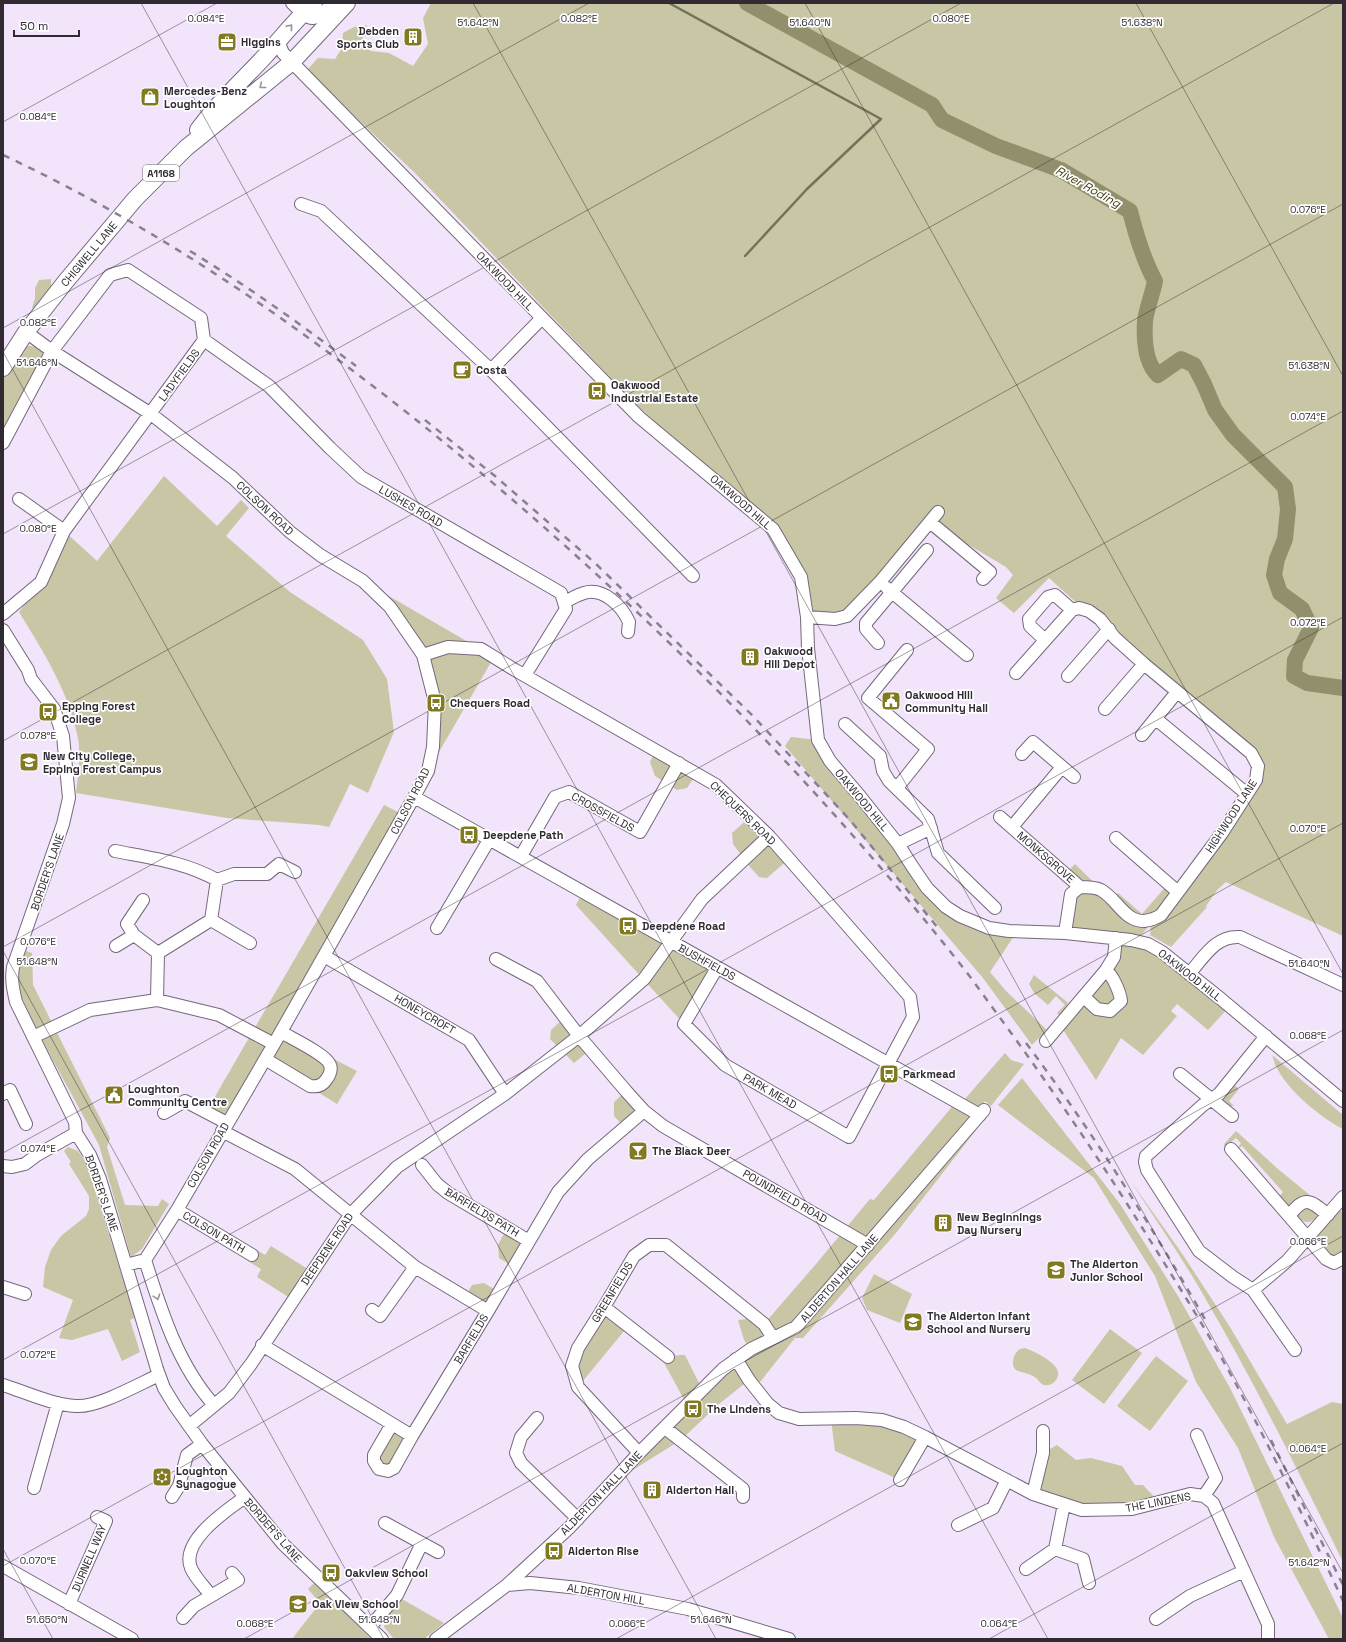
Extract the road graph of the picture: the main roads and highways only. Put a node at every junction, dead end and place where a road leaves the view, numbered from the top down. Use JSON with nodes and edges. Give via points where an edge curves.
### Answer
{"nodes":[{"id":1,"x":347,"y":3,"type":"edge"},
{"id":2,"x":303,"y":6,"type":"edge"},
{"id":3,"x":284,"y":52,"type":"junction"},
{"id":4,"x":186,"y":148,"type":"junction"},
{"id":5,"x":3,"y":368,"type":"edge"}],
"edges":[{"from":1,"to":3,"type":"main road","name":"CHIGWELL LANE","number":"A1168","via":[[311,41]]},
{"from":3,"to":2,"type":"main road","name":"CHIGWELL LANE","number":"A1168","one_way":true},
{"from":3,"to":4,"type":"main road","name":"CHIGWELL LANE","number":"A1168","one_way":true},
{"from":3,"to":4,"type":"main road","name":"CHIGWELL LANE","number":"A1168","via":[[252,69],[212,110]]},
{"from":4,"to":5,"type":"main road","name":"CHIGWELL LANE","number":"A1168","via":[[127,209],[66,281],[26,332]]}]}
